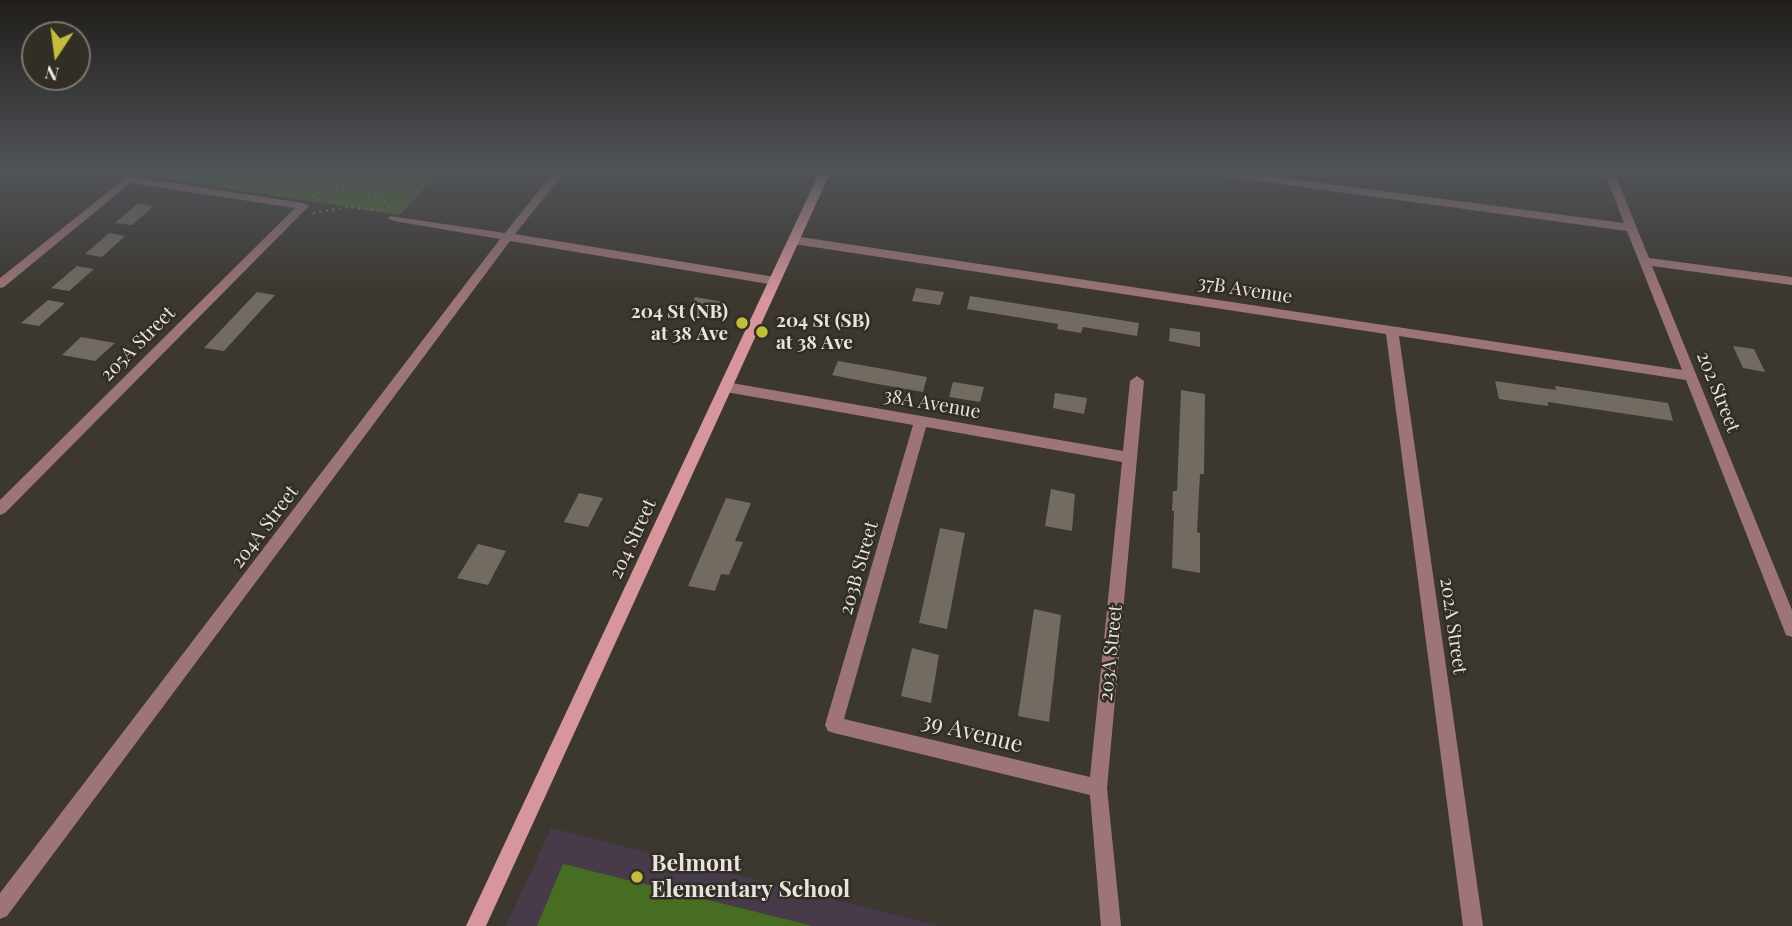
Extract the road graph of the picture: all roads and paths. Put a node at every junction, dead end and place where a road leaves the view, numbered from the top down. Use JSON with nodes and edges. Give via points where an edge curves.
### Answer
{"nodes":[{"id":1,"x":88,"y":212,"type":"edge"},
{"id":2,"x":297,"y":212,"type":"edge"},
{"id":3,"x":385,"y":212,"type":"edge"},
{"id":4,"x":392,"y":212,"type":"edge"},
{"id":5,"x":528,"y":212,"type":"edge"},
{"id":6,"x":807,"y":212,"type":"edge"},
{"id":7,"x":1514,"y":212,"type":"edge"},
{"id":8,"x":1626,"y":212,"type":"edge"},
{"id":9,"x":394,"y":218,"type":"junction"},
{"id":10,"x":1632,"y":228,"type":"junction"},
{"id":11,"x":508,"y":238,"type":"junction"},
{"id":12,"x":794,"y":240,"type":"junction"},
{"id":13,"x":1645,"y":261,"type":"junction"},
{"id":14,"x":775,"y":281,"type":"junction"},
{"id":15,"x":1792,"y":281,"type":"edge"},
{"id":16,"x":0,"y":284,"type":"edge"},
{"id":17,"x":1392,"y":331,"type":"junction"},
{"id":18,"x":1691,"y":376,"type":"junction"},
{"id":19,"x":1137,"y":381,"type":"dead end"},
{"id":20,"x":726,"y":387,"type":"junction"},
{"id":21,"x":921,"y":422,"type":"junction"},
{"id":22,"x":1130,"y":458,"type":"junction"},
{"id":23,"x":0,"y":509,"type":"edge"},
{"id":24,"x":1792,"y":629,"type":"edge"},
{"id":25,"x":834,"y":725,"type":"joint"},
{"id":26,"x":1098,"y":788,"type":"junction"},
{"id":27,"x":0,"y":909,"type":"edge"},
{"id":28,"x":476,"y":926,"type":"edge"},
{"id":29,"x":1111,"y":926,"type":"edge"},
{"id":30,"x":1473,"y":926,"type":"edge"}],
"edges":[{"from":1,"to":16,"type":"street"},
{"from":2,"to":23,"type":"street","name":"205A Street"},
{"from":3,"to":9,"type":"path"},
{"from":4,"to":9,"type":"path"},
{"from":5,"to":11,"type":"street","name":"204A Street"},
{"from":6,"to":12,"type":"street","name":"204 Street"},
{"from":7,"to":10,"type":"street"},
{"from":8,"to":10,"type":"street","name":"202 Street"},
{"from":9,"to":11,"type":"street"},
{"from":10,"to":13,"type":"street","name":"202 Street"},
{"from":11,"to":14,"type":"street"},
{"from":11,"to":27,"type":"street","name":"204A Street"},
{"from":12,"to":14,"type":"street","name":"204 Street"},
{"from":12,"to":17,"type":"street","name":"37B Avenue"},
{"from":13,"to":15,"type":"street"},
{"from":13,"to":18,"type":"street","name":"202 Street"},
{"from":14,"to":20,"type":"street","name":"204 Street"},
{"from":17,"to":18,"type":"street","name":"37B Avenue"},
{"from":17,"to":30,"type":"street","name":"202A Street"},
{"from":18,"to":24,"type":"street","name":"202 Street"},
{"from":19,"to":22,"type":"street","name":"203A Street"},
{"from":20,"to":21,"type":"street","name":"38A Avenue"},
{"from":20,"to":28,"type":"street","name":"204 Street"},
{"from":21,"to":22,"type":"street","name":"38A Avenue"},
{"from":21,"to":25,"type":"street","name":"203B Street"},
{"from":22,"to":26,"type":"street","name":"203A Street"},
{"from":25,"to":26,"type":"street","name":"39 Avenue"},
{"from":26,"to":29,"type":"street","name":"203A Street"}]}
